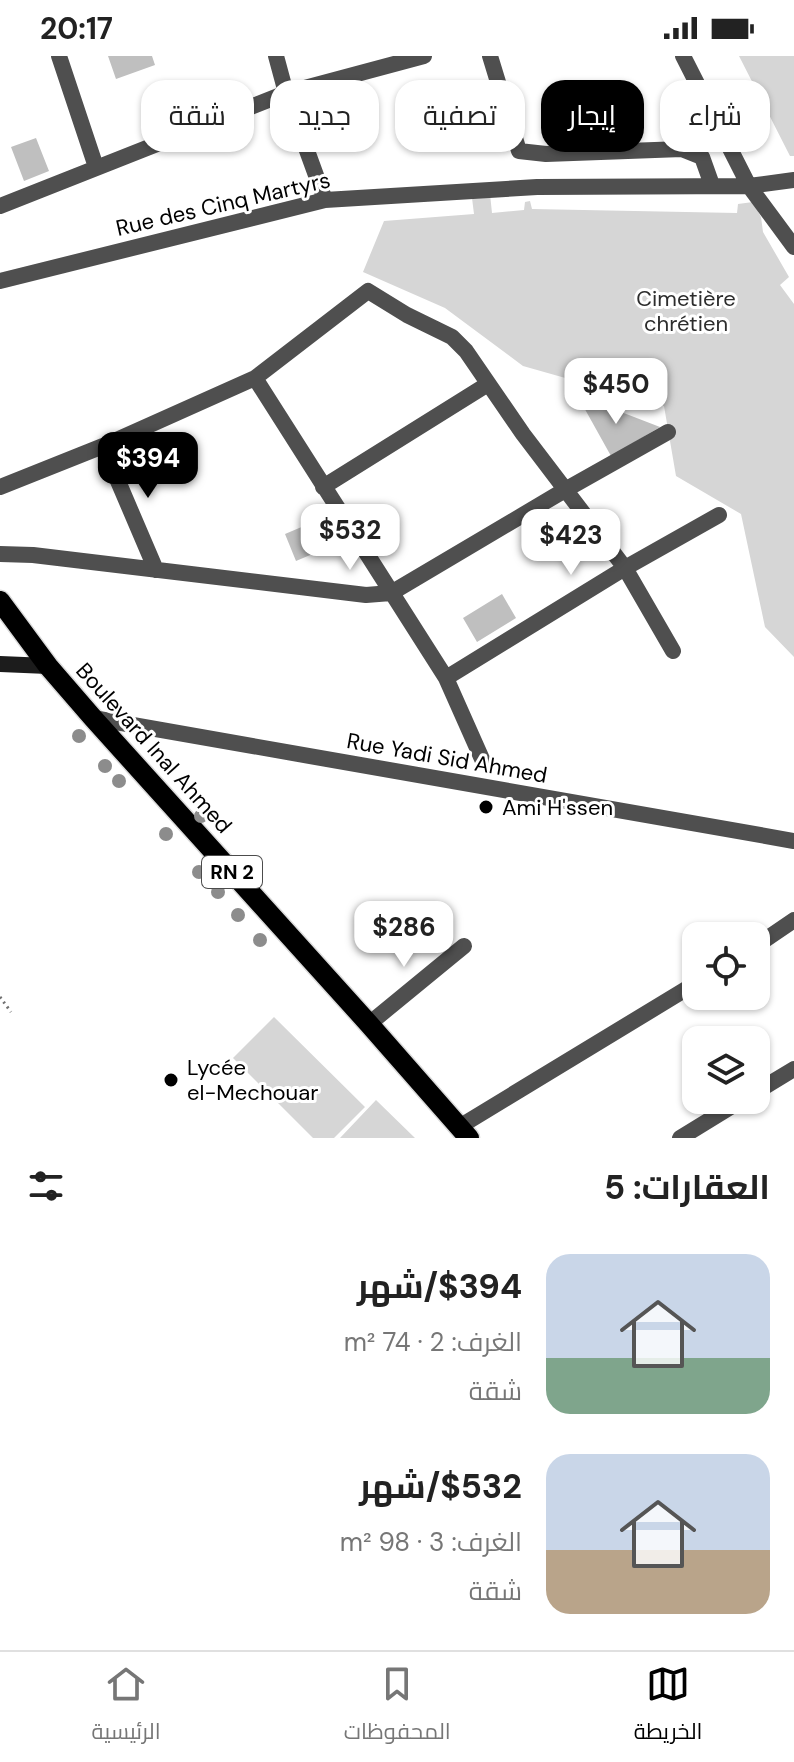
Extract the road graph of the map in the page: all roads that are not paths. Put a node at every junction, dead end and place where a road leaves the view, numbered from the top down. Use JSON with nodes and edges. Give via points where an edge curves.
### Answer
{"nodes":[{"id":1,"x":59,"y":56,"type":"edge"},
{"id":2,"x":276,"y":56,"type":"edge"},
{"id":3,"x":424,"y":56,"type":"edge"},
{"id":4,"x":490,"y":56,"type":"edge"},
{"id":5,"x":683,"y":56,"type":"edge"},
{"id":6,"x":282,"y":80,"type":"edge"},
{"id":7,"x":334,"y":80,"type":"edge"},
{"id":8,"x":270,"y":99,"type":"edge"},
{"id":9,"x":308,"y":152,"type":"edge"},
{"id":10,"x":96,"y":167,"type":"junction"},
{"id":11,"x":794,"y":180,"type":"edge"},
{"id":12,"x":712,"y":185,"type":"junction"},
{"id":13,"x":749,"y":186,"type":"junction"},
{"id":14,"x":325,"y":200,"type":"junction"},
{"id":15,"x":0,"y":206,"type":"edge"},
{"id":16,"x":794,"y":247,"type":"edge"},
{"id":17,"x":0,"y":281,"type":"edge"},
{"id":18,"x":255,"y":378,"type":"junction"},
{"id":19,"x":488,"y":384,"type":"junction"},
{"id":20,"x":668,"y":432,"type":"dead end"},
{"id":21,"x":103,"y":446,"type":"junction"},
{"id":22,"x":0,"y":487,"type":"edge"},
{"id":23,"x":323,"y":487,"type":"junction"},
{"id":24,"x":565,"y":490,"type":"junction"},
{"id":25,"x":719,"y":515,"type":"dead end"},
{"id":26,"x":0,"y":554,"type":"edge"},
{"id":27,"x":625,"y":568,"type":"junction"},
{"id":28,"x":156,"y":570,"type":"junction"},
{"id":29,"x":391,"y":593,"type":"junction"},
{"id":30,"x":3,"y":612,"type":"edge"},
{"id":31,"x":673,"y":651,"type":"dead end"},
{"id":32,"x":0,"y":664,"type":"edge"},
{"id":33,"x":48,"y":666,"type":"junction"},
{"id":34,"x":446,"y":678,"type":"junction"},
{"id":35,"x":93,"y":718,"type":"junction"},
{"id":36,"x":482,"y":759,"type":"dead end"},
{"id":37,"x":794,"y":841,"type":"edge"},
{"id":38,"x":794,"y":920,"type":"edge"},
{"id":39,"x":770,"y":936,"type":"edge"},
{"id":40,"x":464,"y":946,"type":"dead end"},
{"id":41,"x":682,"y":992,"type":"edge"},
{"id":42,"x":369,"y":1024,"type":"junction"},
{"id":43,"x":794,"y":1069,"type":"edge"},
{"id":44,"x":770,"y":1084,"type":"edge"},
{"id":45,"x":719,"y":1114,"type":"edge"},
{"id":46,"x":464,"y":1132,"type":"edge"},
{"id":47,"x":680,"y":1138,"type":"edge"}],
"edges":[{"from":1,"to":10,"type":"street"},
{"from":2,"to":6,"type":"street"},
{"from":3,"to":7,"type":"street"},
{"from":4,"to":12,"type":"street","via":[[519,151],[682,149],[702,157]]},
{"from":5,"to":13,"type":"street"},
{"from":8,"to":10,"type":"street"},
{"from":9,"to":14,"type":"street"},
{"from":10,"to":15,"type":"street"},
{"from":11,"to":13,"type":"street","name":"Rue des Cinq Martyrs"},
{"from":12,"to":13,"type":"street","name":"Rue des Cinq Martyrs"},
{"from":12,"to":14,"type":"street","name":"Rue des Cinq Martyrs","via":[[537,187]]},
{"from":13,"to":16,"type":"street"},
{"from":14,"to":17,"type":"street","name":"Rue des Cinq Martyrs"},
{"from":18,"to":19,"type":"street","via":[[368,291],[452,337]]},
{"from":18,"to":21,"type":"street"},
{"from":18,"to":23,"type":"street"},
{"from":19,"to":23,"type":"street"},
{"from":19,"to":24,"type":"street"},
{"from":20,"to":24,"type":"street"},
{"from":21,"to":22,"type":"street"},
{"from":21,"to":28,"type":"street"},
{"from":23,"to":29,"type":"street"},
{"from":24,"to":27,"type":"street"},
{"from":24,"to":29,"type":"street"},
{"from":25,"to":27,"type":"street"},
{"from":26,"to":28,"type":"street"},
{"from":27,"to":31,"type":"street"},
{"from":27,"to":34,"type":"street"},
{"from":28,"to":29,"type":"street","via":[[366,595]]},
{"from":29,"to":34,"type":"street"},
{"from":30,"to":33,"type":"main road","name":"Boulevard Inal Ahmed","number":"RN 2"},
{"from":32,"to":33,"type":"main road"},
{"from":33,"to":35,"type":"main road","name":"Boulevard Inal Ahmed","number":"RN 2"},
{"from":34,"to":36,"type":"street"},
{"from":35,"to":37,"type":"street","name":"Rue Yadi Sid Ahmed"},
{"from":35,"to":42,"type":"main road","name":"Boulevard Inal Ahmed","number":"RN 2"},
{"from":38,"to":39,"type":"street"},
{"from":40,"to":42,"type":"street"},
{"from":41,"to":46,"type":"street"},
{"from":42,"to":46,"type":"main road","name":"Boulevard Inal Ahmed","number":"RN 2"},
{"from":43,"to":44,"type":"street"},
{"from":45,"to":47,"type":"street"}]}
